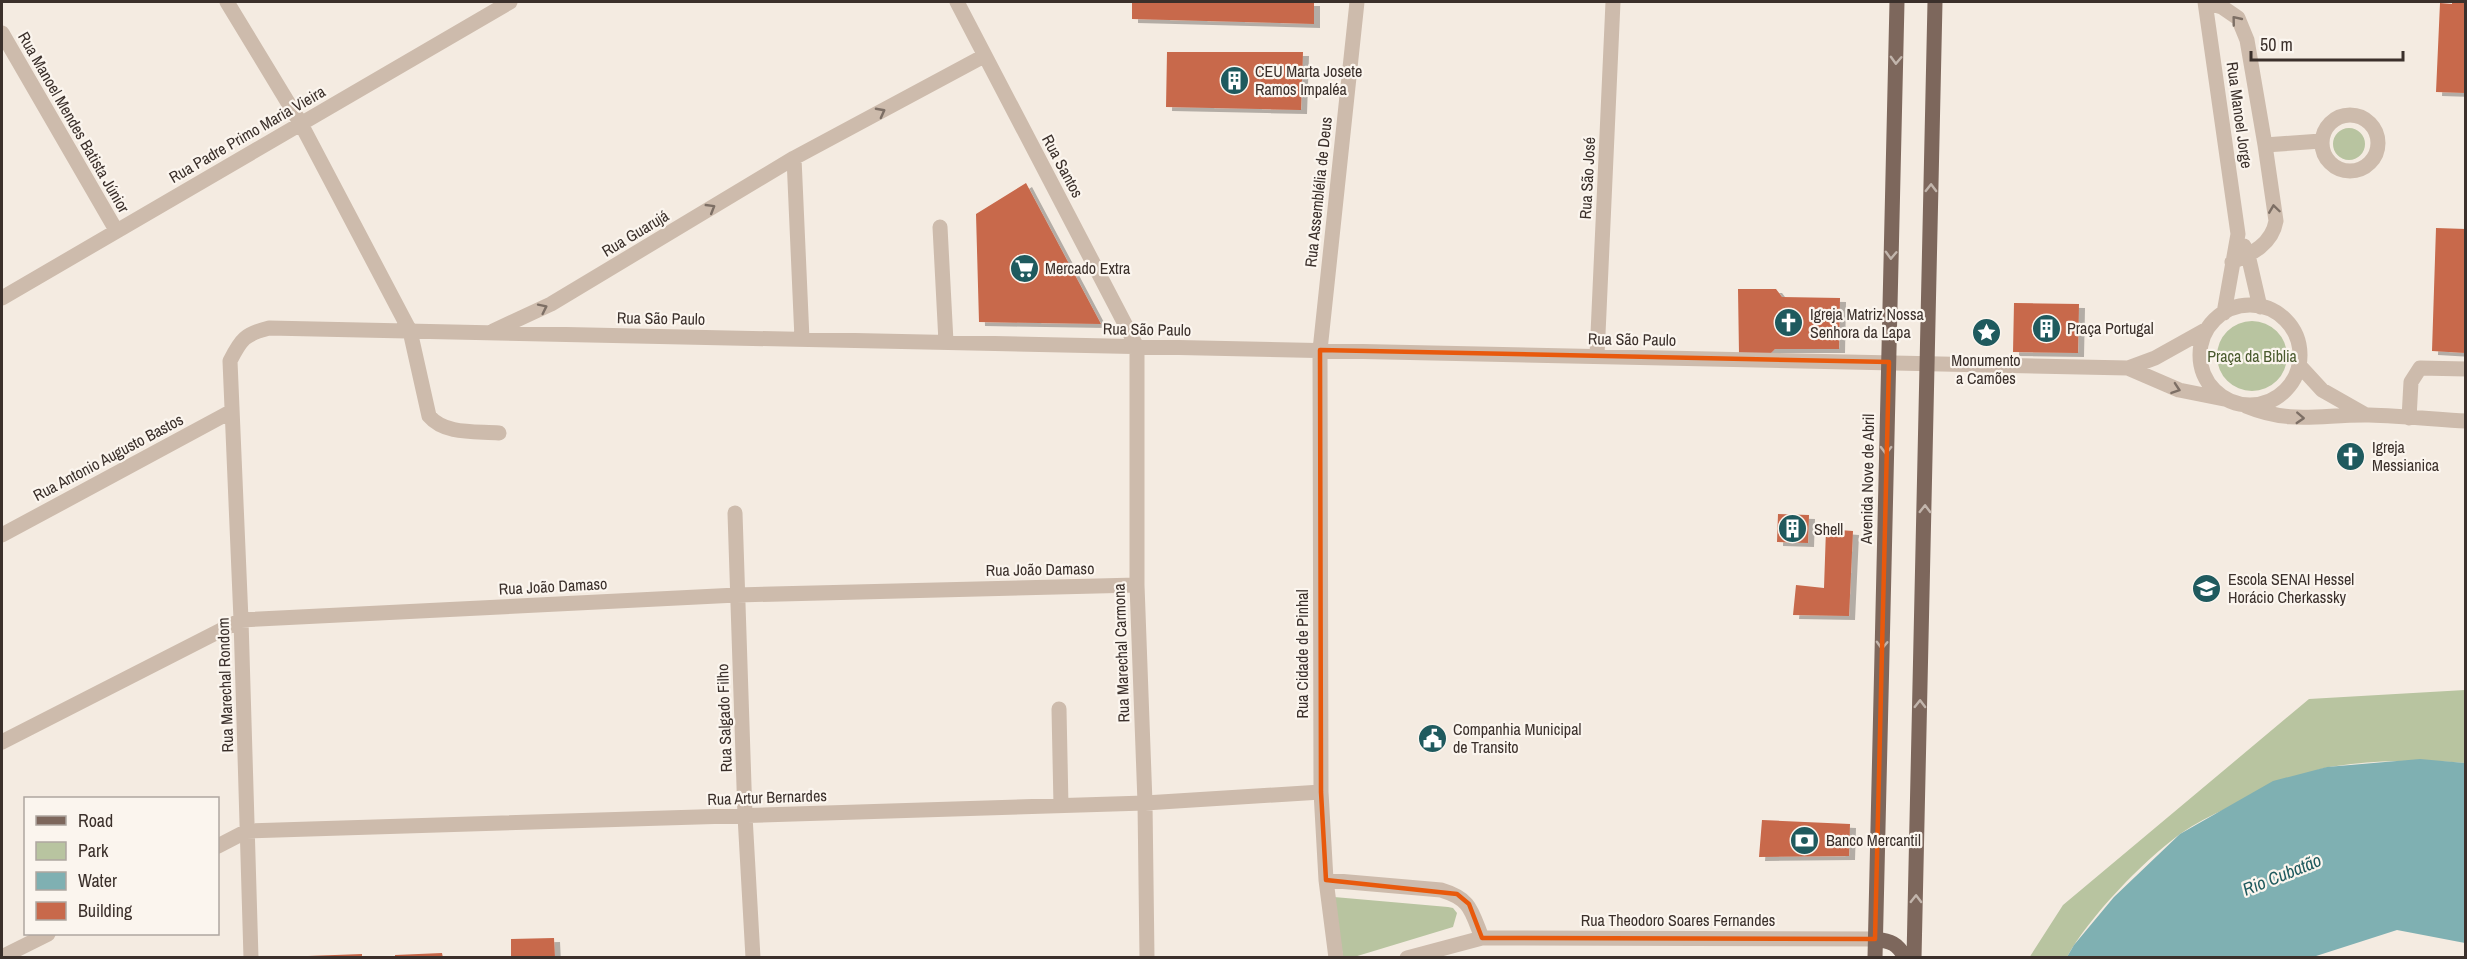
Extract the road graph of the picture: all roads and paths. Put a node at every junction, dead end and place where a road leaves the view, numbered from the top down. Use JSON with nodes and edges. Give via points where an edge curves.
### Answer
{"nodes":[{"id":1,"x":227,"y":2,"type":"edge"},
{"id":2,"x":510,"y":2,"type":"edge"},
{"id":3,"x":957,"y":2,"type":"edge"},
{"id":4,"x":1357,"y":2,"type":"edge"},
{"id":5,"x":1613,"y":2,"type":"edge"},
{"id":6,"x":1898,"y":2,"type":"edge"},
{"id":7,"x":1935,"y":2,"type":"edge"},
{"id":8,"x":2205,"y":2,"type":"edge"},
{"id":9,"x":484,"y":8,"type":"edge"},
{"id":10,"x":2,"y":33,"type":"edge"},
{"id":11,"x":984,"y":56,"type":"junction"},
{"id":12,"x":301,"y":124,"type":"junction"},
{"id":13,"x":2321,"y":141,"type":"dead end"},
{"id":14,"x":2265,"y":145,"type":"junction"},
{"id":15,"x":794,"y":158,"type":"junction"},
{"id":16,"x":940,"y":227,"type":"dead end"},
{"id":17,"x":116,"y":230,"type":"junction"},
{"id":18,"x":2238,"y":234,"type":"junction"},
{"id":19,"x":2248,"y":255,"type":"junction"},
{"id":20,"x":2232,"y":262,"type":"junction"},
{"id":21,"x":2,"y":298,"type":"edge"},
{"id":22,"x":2260,"y":307,"type":"junction"},
{"id":23,"x":2224,"y":313,"type":"junction"},
{"id":24,"x":2207,"y":329,"type":"junction"},
{"id":25,"x":410,"y":331,"type":"junction"},
{"id":26,"x":490,"y":333,"type":"junction"},
{"id":27,"x":802,"y":339,"type":"junction"},
{"id":28,"x":946,"y":342,"type":"junction"},
{"id":29,"x":1137,"y":347,"type":"junction"},
{"id":30,"x":1320,"y":350,"type":"junction"},
{"id":31,"x":1598,"y":356,"type":"junction"},
{"id":32,"x":1889,"y":363,"type":"junction"},
{"id":33,"x":1927,"y":363,"type":"junction"},
{"id":34,"x":2299,"y":366,"type":"junction"},
{"id":35,"x":2128,"y":368,"type":"junction"},
{"id":36,"x":2466,"y":369,"type":"edge"},
{"id":37,"x":2227,"y":400,"type":"junction"},
{"id":38,"x":2244,"y":405,"type":"junction"},
{"id":39,"x":232,"y":411,"type":"junction"},
{"id":40,"x":2366,"y":415,"type":"junction"},
{"id":41,"x":2409,"y":418,"type":"junction"},
{"id":42,"x":2466,"y":422,"type":"edge"},
{"id":43,"x":499,"y":433,"type":"dead end"},
{"id":44,"x":735,"y":513,"type":"dead end"},
{"id":45,"x":2,"y":535,"type":"edge"},
{"id":46,"x":1137,"y":585,"type":"junction"},
{"id":47,"x":737,"y":595,"type":"junction"},
{"id":48,"x":241,"y":620,"type":"junction"},
{"id":49,"x":1059,"y":709,"type":"dead end"},
{"id":50,"x":2,"y":742,"type":"edge"},
{"id":51,"x":1321,"y":792,"type":"junction"},
{"id":52,"x":1145,"y":803,"type":"junction"},
{"id":53,"x":1061,"y":806,"type":"junction"},
{"id":54,"x":745,"y":816,"type":"junction"},
{"id":55,"x":247,"y":831,"type":"junction"},
{"id":56,"x":219,"y":845,"type":"edge"},
{"id":57,"x":1326,"y":880,"type":"junction"},
{"id":58,"x":44,"y":935,"type":"edge"},
{"id":59,"x":1482,"y":938,"type":"junction"},
{"id":60,"x":1875,"y":939,"type":"junction"},
{"id":61,"x":2,"y":957,"type":"edge"},
{"id":62,"x":251,"y":957,"type":"edge"},
{"id":63,"x":753,"y":957,"type":"edge"},
{"id":64,"x":1148,"y":957,"type":"edge"},
{"id":65,"x":1335,"y":957,"type":"edge"},
{"id":66,"x":1407,"y":957,"type":"edge"},
{"id":67,"x":1875,"y":957,"type":"edge"},
{"id":68,"x":1905,"y":957,"type":"edge"},
{"id":69,"x":1914,"y":957,"type":"edge"}],
"edges":[{"from":1,"to":12,"type":"street"},
{"from":2,"to":9,"type":"street","name":"Rua Padre Primo Maria Vieira"},
{"from":3,"to":11,"type":"street","name":"Rua Santos"},
{"from":4,"to":30,"type":"street","name":"Rua Assemblélia de Deus"},
{"from":5,"to":31,"type":"street","name":"Rua São José"},
{"from":6,"to":32,"type":"main road","name":"Avenida Nove de Abril","one_way":true},
{"from":33,"to":7,"type":"main road","one_way":true},
{"from":14,"to":8,"type":"street","one_way":true,"via":[[2247,40],[2238,18]]},
{"from":8,"to":18,"type":"street","name":"Rua Manoel Jorge"},
{"from":9,"to":12,"type":"street","name":"Rua Padre Primo Maria Vieira"},
{"from":10,"to":17,"type":"street","name":"Rua Manoel Mendes Batista Júnior"},
{"from":15,"to":11,"type":"street","name":"Rua Guarujá","one_way":true},
{"from":11,"to":29,"type":"street","name":"Rua Santos"},
{"from":12,"to":17,"type":"street","name":"Rua Padre Primo Maria Vieira"},
{"from":12,"to":25,"type":"street"},
{"from":13,"to":14,"type":"street"},
{"from":19,"to":14,"type":"street","one_way":true,"via":[[2267,242],[2276,221]]},
{"from":26,"to":15,"type":"street","name":"Rua Guarujá","one_way":true,"via":[[551,304]]},
{"from":15,"to":27,"type":"street"},
{"from":16,"to":28,"type":"street"},
{"from":17,"to":21,"type":"street","name":"Rua Padre Primo Maria Vieira"},
{"from":18,"to":19,"type":"street","name":"Rua Manoel Jorge"},
{"from":18,"to":20,"type":"street","name":"Rua Manoel Jorge"},
{"from":19,"to":20,"type":"street"},
{"from":19,"to":22,"type":"street","name":"Rua Manoel Jorge"},
{"from":20,"to":23,"type":"street","name":"Rua Manoel Jorge"},
{"from":22,"to":23,"type":"street"},
{"from":22,"to":34,"type":"street","via":[[2281,317],[2291,328],[2299,350]]},
{"from":23,"to":24,"type":"street"},
{"from":24,"to":35,"type":"street","name":"Rua São Paulo"},
{"from":24,"to":37,"type":"street","via":[[2200,351],[2203,374]]},
{"from":25,"to":26,"type":"street","name":"Rua São Paulo"},
{"from":25,"to":39,"type":"street","name":"Rua São Paulo","via":[[269,328],[246,336],[230,361]]},
{"from":25,"to":43,"type":"street","via":[[429,416],[436,424],[450,429]]},
{"from":26,"to":27,"type":"street","name":"Rua São Paulo"},
{"from":27,"to":28,"type":"street","name":"Rua São Paulo"},
{"from":28,"to":29,"type":"street","name":"Rua São Paulo"},
{"from":29,"to":30,"type":"street","name":"Rua São Paulo"},
{"from":29,"to":46,"type":"street","name":"Rua Marechal Carmona"},
{"from":30,"to":31,"type":"street","name":"Rua São Paulo"},
{"from":30,"to":51,"type":"street","name":"Rua Cidade de Pinhal"},
{"from":31,"to":32,"type":"street","name":"Rua São Paulo"},
{"from":32,"to":33,"type":"street","name":"Rua São Paulo"},
{"from":32,"to":60,"type":"main road","name":"Avenida Nove de Abril","one_way":true},
{"from":33,"to":35,"type":"street","name":"Rua São Paulo"},
{"from":69,"to":33,"type":"main road","one_way":true},
{"from":34,"to":38,"type":"street","via":[[2294,379],[2278,396],[2258,405]]},
{"from":34,"to":40,"type":"street","via":[[2322,390]]},
{"from":35,"to":37,"type":"street","name":"Rua São Paulo","one_way":true,"via":[[2179,390]]},
{"from":36,"to":41,"type":"street","via":[[2420,368],[2411,382]]},
{"from":37,"to":38,"type":"street"},
{"from":38,"to":40,"type":"street","one_way":true,"via":[[2281,417]]},
{"from":39,"to":45,"type":"street","name":"Rua Antonio Augusto Bastos"},
{"from":39,"to":48,"type":"street","name":"Rua Marechal Rondom"},
{"from":40,"to":41,"type":"street"},
{"from":41,"to":42,"type":"street"},
{"from":44,"to":47,"type":"street","name":"Rua Salgado Filho"},
{"from":46,"to":47,"type":"street","name":"Rua João Damaso"},
{"from":46,"to":52,"type":"street","name":"Rua Marechal Carmona"},
{"from":47,"to":48,"type":"street","name":"Rua João Damaso"},
{"from":47,"to":54,"type":"street","name":"Rua Salgado Filho"},
{"from":48,"to":50,"type":"street","name":"Rua João Damaso"},
{"from":48,"to":55,"type":"street","name":"Rua Marechal Rondom"},
{"from":49,"to":53,"type":"street"},
{"from":51,"to":52,"type":"street","name":"Rua Artur Bernardes"},
{"from":51,"to":57,"type":"street","name":"Rua Cidade de Pinhal"},
{"from":52,"to":53,"type":"street","name":"Rua Artur Bernardes"},
{"from":52,"to":64,"type":"street","name":"Rua Marechal Carmona"},
{"from":53,"to":54,"type":"street","name":"Rua Artur Bernardes"},
{"from":54,"to":55,"type":"street","name":"Rua Artur Bernardes"},
{"from":54,"to":63,"type":"street","name":"Rua Salgado Filho"},
{"from":55,"to":56,"type":"street","name":"Rua Artur Bernardes"},
{"from":55,"to":62,"type":"street","name":"Rua Marechal Rondom"},
{"from":57,"to":59,"type":"street","via":[[1457,894],[1469,904]]},
{"from":57,"to":65,"type":"street","name":"Rua Cidade de Pinhal"},
{"from":58,"to":61,"type":"street"},
{"from":59,"to":60,"type":"street","name":"Rua Theodoro Soares Fernandes"},
{"from":59,"to":66,"type":"street","name":"Rua Theodoro Soares Fernandes"},
{"from":60,"to":67,"type":"main road","name":"Avenida Nove de Abril"},
{"from":60,"to":68,"type":"main road","via":[[1897,945]]}]}
